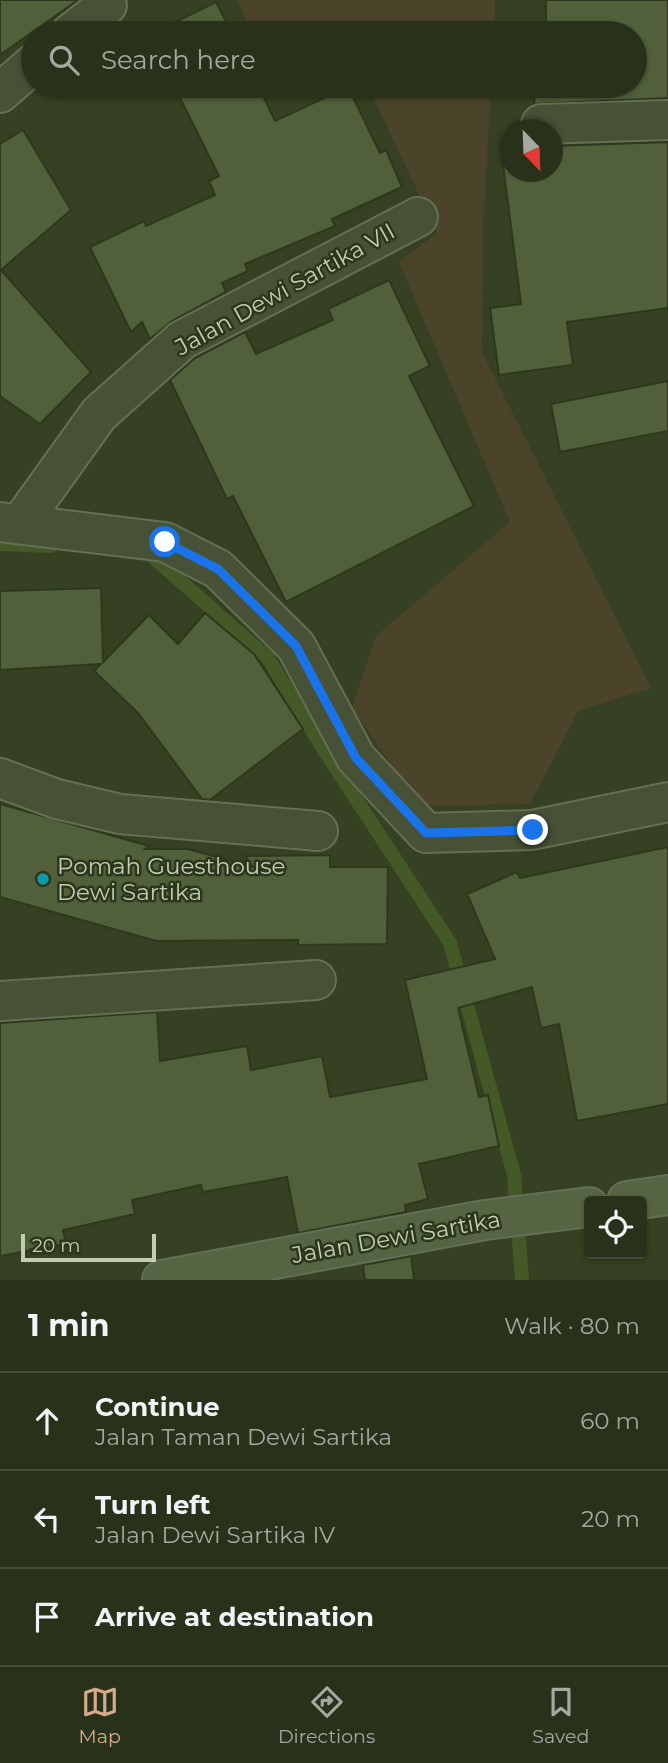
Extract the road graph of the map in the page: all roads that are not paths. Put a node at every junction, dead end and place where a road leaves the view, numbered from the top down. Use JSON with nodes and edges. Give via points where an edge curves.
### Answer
{"nodes":[{"id":1,"x":107,"y":5,"type":"dead end"},
{"id":2,"x":86,"y":21,"type":"edge"},
{"id":3,"x":21,"y":75,"type":"edge"},
{"id":4,"x":0,"y":93,"type":"edge"},
{"id":5,"x":668,"y":120,"type":"edge"},
{"id":6,"x":563,"y":123,"type":"edge"},
{"id":7,"x":418,"y":217,"type":"dead end"},
{"id":8,"x":10,"y":523,"type":"edge"},
{"id":9,"x":0,"y":778,"type":"edge"},
{"id":10,"x":668,"y":802,"type":"edge"},
{"id":11,"x":318,"y":831,"type":"dead end"},
{"id":12,"x":316,"y":980,"type":"dead end"},
{"id":13,"x":0,"y":1001,"type":"edge"},
{"id":14,"x":668,"y":1195,"type":"edge"},
{"id":15,"x":647,"y":1198,"type":"edge"},
{"id":16,"x":584,"y":1208,"type":"edge"},
{"id":17,"x":162,"y":1280,"type":"edge"}],
"edges":[{"from":1,"to":2,"type":"street"},
{"from":3,"to":4,"type":"street"},
{"from":5,"to":6,"type":"street"},
{"from":7,"to":8,"type":"street","name":"Jalan Dewi Sartika VII","via":[[181,340],[99,414]]},
{"from":8,"to":10,"type":"street","via":[[165,542],[218,569],[296,646],[356,758],[426,833],[533,830]]},
{"from":9,"to":11,"type":"street","via":[[57,799],[120,814]]},
{"from":12,"to":13,"type":"street"},
{"from":14,"to":15,"type":"street"},
{"from":16,"to":17,"type":"street","name":"Jalan Dewi Sartika","via":[[485,1220]]}]}
